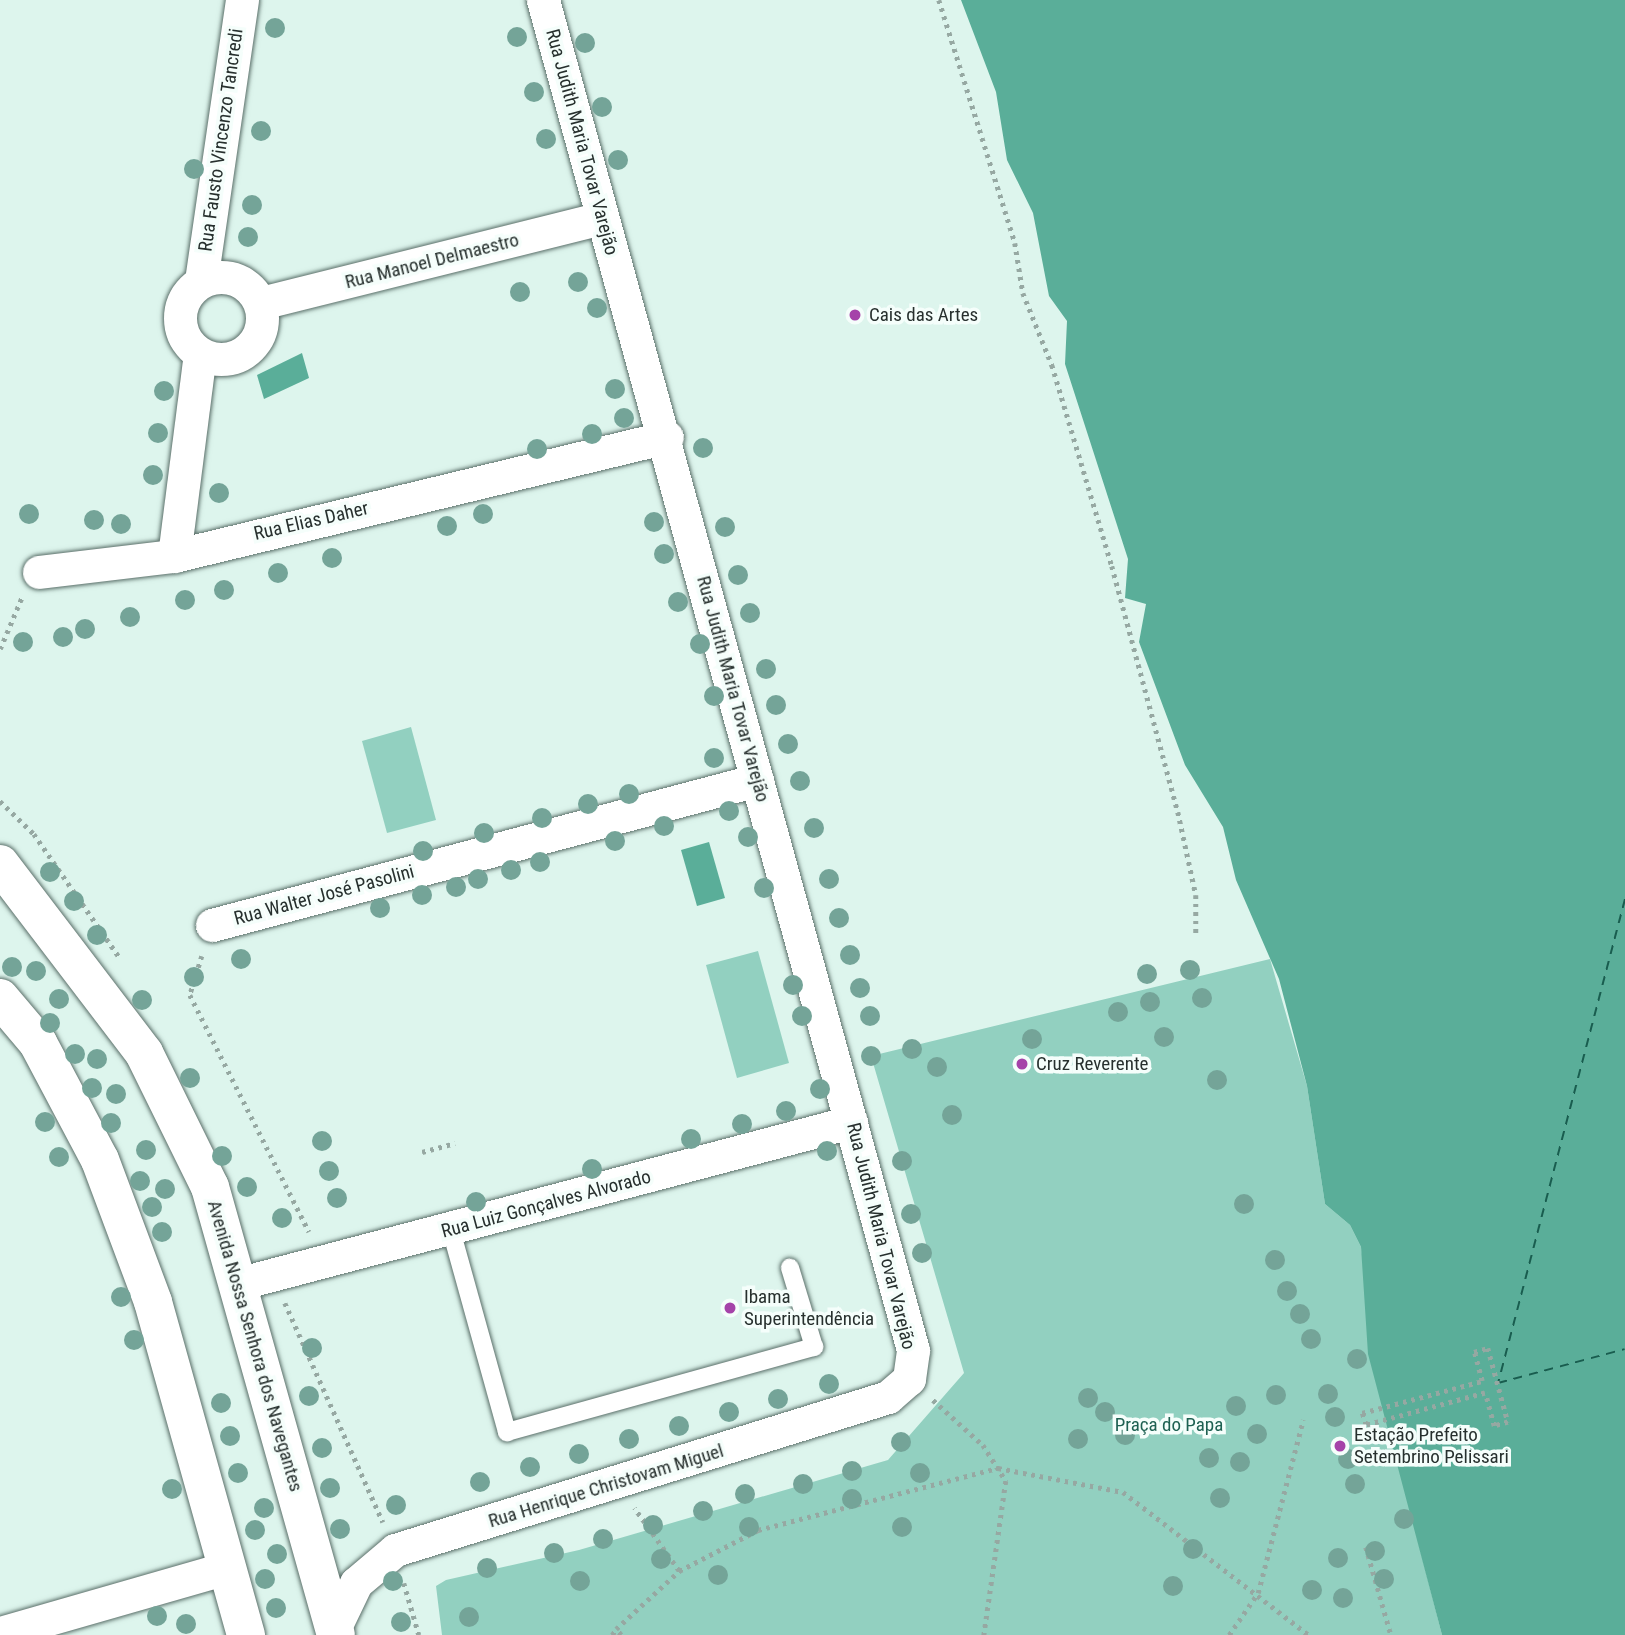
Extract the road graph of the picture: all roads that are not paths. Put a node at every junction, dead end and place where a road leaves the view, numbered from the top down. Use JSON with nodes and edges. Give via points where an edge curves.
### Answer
{"nodes":[{"id":1,"x":242,"y":0,"type":"edge"},
{"id":2,"x":543,"y":0,"type":"edge"},
{"id":3,"x":602,"y":218,"type":"junction"},
{"id":4,"x":201,"y":281,"type":"junction"},
{"id":5,"x":261,"y":303,"type":"junction"},
{"id":6,"x":200,"y":354,"type":"junction"},
{"id":7,"x":667,"y":437,"type":"junction"},
{"id":8,"x":174,"y":556,"type":"junction"},
{"id":9,"x":39,"y":572,"type":"road end"},
{"id":10,"x":757,"y":780,"type":"junction"},
{"id":11,"x":0,"y":864,"type":"edge"},
{"id":12,"x":212,"y":925,"type":"road end"},
{"id":13,"x":0,"y":998,"type":"edge"},
{"id":14,"x":851,"y":1122,"type":"junction"},
{"id":15,"x":451,"y":1230,"type":"junction"},
{"id":16,"x":790,"y":1268,"type":"dead end"},
{"id":17,"x":258,"y":1280,"type":"junction"},
{"id":18,"x":909,"y":1379,"type":"joint"},
{"id":19,"x":226,"y":1568,"type":"junction"},
{"id":20,"x":335,"y":1632,"type":"edge"},
{"id":21,"x":0,"y":1633,"type":"edge"},
{"id":22,"x":246,"y":1635,"type":"edge"}],
"edges":[{"from":1,"to":4,"type":"street","name":"Rua Fausto Vincenzo Tancredi"},
{"from":2,"to":3,"type":"street","name":"Rua Judith Maria Tovar Varejão"},
{"from":3,"to":5,"type":"street","name":"Rua Manoel Delmaestro"},
{"from":3,"to":7,"type":"street","name":"Rua Judith Maria Tovar Varejão"},
{"from":4,"to":5,"type":"street","via":[[234,278]]},
{"from":4,"to":6,"type":"street","via":[[186,296],[180,317],[185,339]]},
{"from":5,"to":6,"type":"street","via":[[263,326],[250,348],[228,360]]},
{"from":6,"to":8,"type":"street"},
{"from":7,"to":8,"type":"street","name":"Rua Elias Daher"},
{"from":7,"to":10,"type":"street","name":"Rua Judith Maria Tovar Varejão"},
{"from":8,"to":9,"type":"street","name":"Rua Elias Daher"},
{"from":10,"to":12,"type":"street","name":"Rua Walter José Pasolini"},
{"from":10,"to":14,"type":"street","name":"Rua Judith Maria Tovar Varejão"},
{"from":11,"to":17,"type":"main road","name":"Avenida Nossa Senhora dos Navegantes","via":[[144,1053]]},
{"from":13,"to":19,"type":"main road","via":[[38,1043],[100,1160],[153,1302]]},
{"from":14,"to":15,"type":"street","name":"Rua Luiz Gonçalves Alvorado"},
{"from":14,"to":18,"type":"street","name":"Rua Judith Maria Tovar Varejão","via":[[913,1350]]},
{"from":15,"to":16,"type":"lane","via":[[507,1432],[814,1347]]},
{"from":15,"to":17,"type":"street","name":"Rua Luiz Gonçalves Alvorado"},
{"from":17,"to":20,"type":"main road","name":"Avenida Nossa Senhora dos Navegantes"},
{"from":18,"to":20,"type":"street","name":"Rua Henrique Christovam Miguel","via":[[888,1397],[395,1550],[356,1583]]},
{"from":19,"to":21,"type":"street"},
{"from":19,"to":22,"type":"main road"}]}
